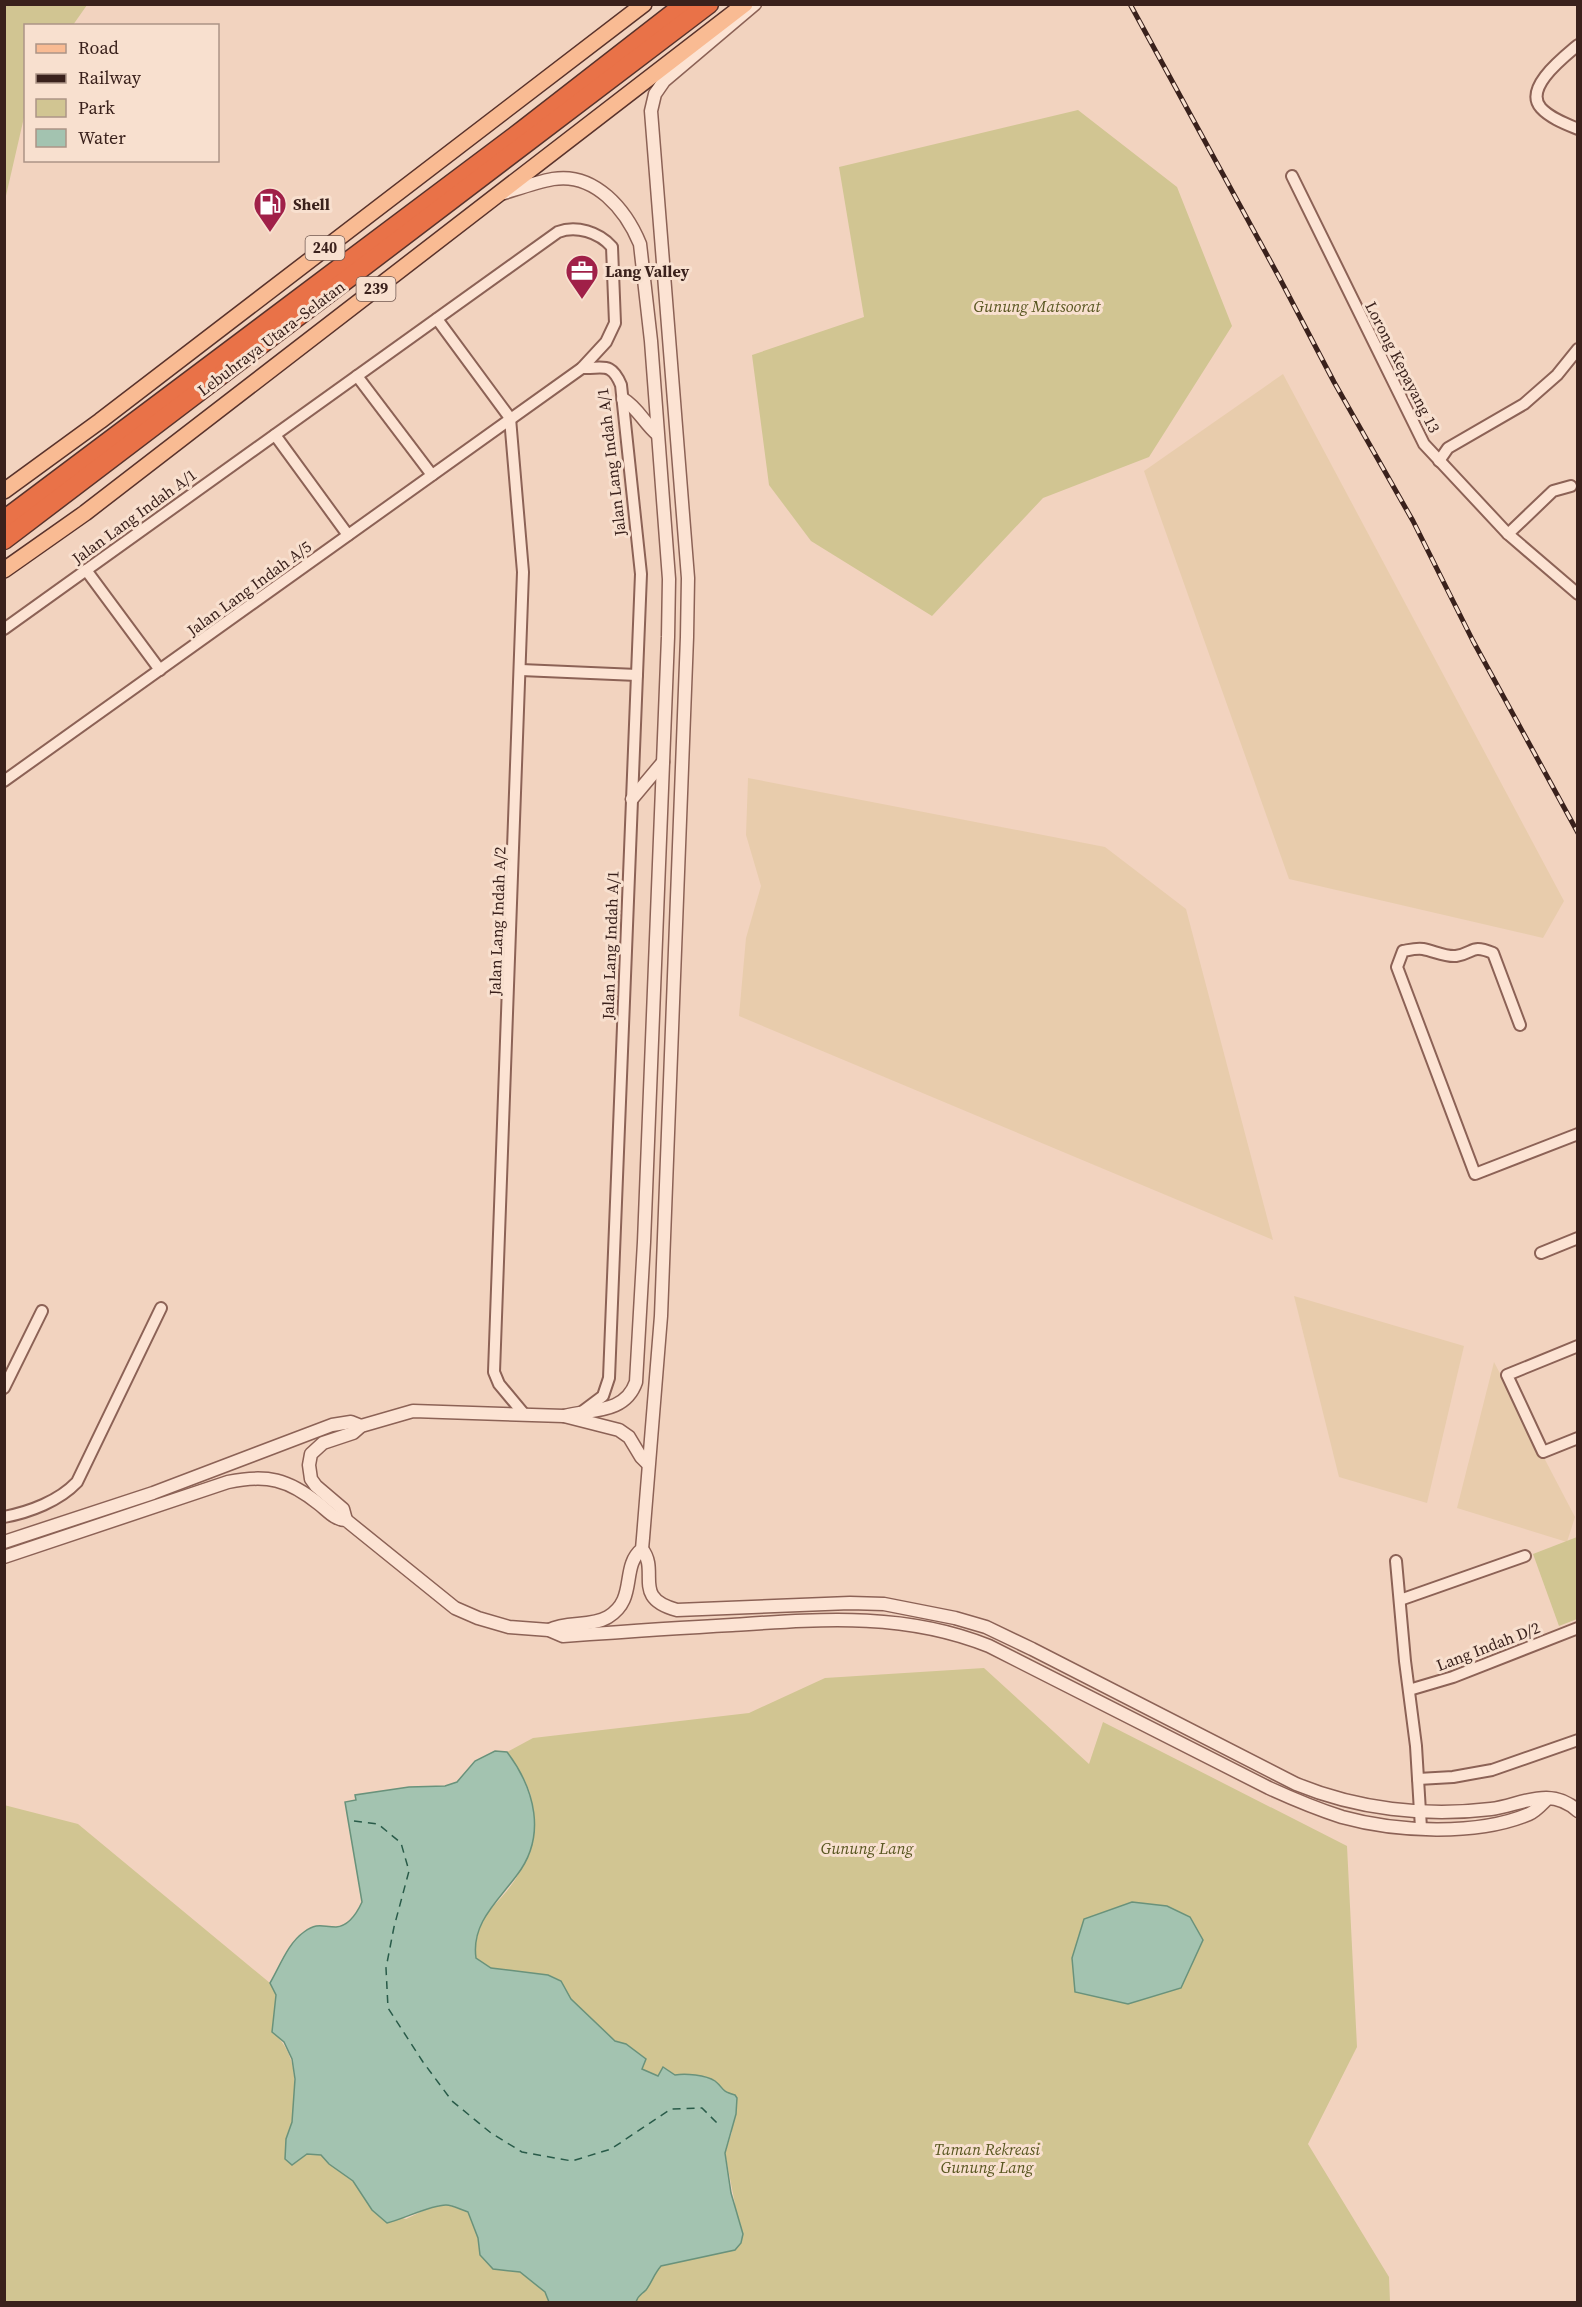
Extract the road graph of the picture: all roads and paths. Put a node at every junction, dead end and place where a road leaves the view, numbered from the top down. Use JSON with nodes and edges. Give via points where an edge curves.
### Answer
{"nodes":[{"id":1,"x":644,"y":4,"type":"edge"},
{"id":2,"x":685,"y":4,"type":"edge"},
{"id":3,"x":709,"y":4,"type":"edge"},
{"id":4,"x":745,"y":4,"type":"edge"},
{"id":5,"x":755,"y":4,"type":"edge"},
{"id":6,"x":1578,"y":45,"type":"edge"},
{"id":7,"x":1578,"y":129,"type":"edge"},
{"id":8,"x":1292,"y":176,"type":"dead end"},
{"id":9,"x":501,"y":193,"type":"junction"},
{"id":10,"x":438,"y":319,"type":"junction"},
{"id":11,"x":1578,"y":349,"type":"edge"},
{"id":12,"x":582,"y":368,"type":"junction"},
{"id":13,"x":357,"y":376,"type":"junction"},
{"id":14,"x":623,"y":399,"type":"junction"},
{"id":15,"x":510,"y":418,"type":"junction"},
{"id":16,"x":657,"y":434,"type":"junction"},
{"id":17,"x":275,"y":435,"type":"junction"},
{"id":18,"x":1439,"y":462,"type":"junction"},
{"id":19,"x":432,"y":476,"type":"junction"},
{"id":20,"x":1571,"y":486,"type":"dead end"},
{"id":21,"x":4,"y":491,"type":"edge"},
{"id":22,"x":4,"y":520,"type":"edge"},
{"id":23,"x":1508,"y":534,"type":"junction"},
{"id":24,"x":348,"y":535,"type":"junction"},
{"id":25,"x":4,"y":540,"type":"edge"},
{"id":26,"x":4,"y":570,"type":"edge"},
{"id":27,"x":86,"y":570,"type":"junction"},
{"id":28,"x":1578,"y":594,"type":"edge"},
{"id":29,"x":4,"y":629,"type":"edge"},
{"id":30,"x":160,"y":670,"type":"junction"},
{"id":31,"x":521,"y":670,"type":"junction"},
{"id":32,"x":637,"y":675,"type":"junction"},
{"id":33,"x":663,"y":762,"type":"junction"},
{"id":34,"x":4,"y":781,"type":"edge"},
{"id":35,"x":632,"y":799,"type":"junction"},
{"id":36,"x":1521,"y":1025,"type":"dead end"},
{"id":37,"x":1578,"y":1134,"type":"edge"},
{"id":38,"x":1578,"y":1238,"type":"edge"},
{"id":39,"x":1541,"y":1252,"type":"dead end"},
{"id":40,"x":161,"y":1308,"type":"dead end"},
{"id":41,"x":42,"y":1311,"type":"dead end"},
{"id":42,"x":1578,"y":1346,"type":"edge"},
{"id":43,"x":4,"y":1388,"type":"edge"},
{"id":44,"x":583,"y":1411,"type":"junction"},
{"id":45,"x":524,"y":1414,"type":"junction"},
{"id":46,"x":564,"y":1416,"type":"junction"},
{"id":47,"x":361,"y":1426,"type":"junction"},
{"id":48,"x":1578,"y":1438,"type":"edge"},
{"id":49,"x":648,"y":1464,"type":"junction"},
{"id":50,"x":4,"y":1517,"type":"edge"},
{"id":51,"x":346,"y":1520,"type":"junction"},
{"id":52,"x":4,"y":1542,"type":"edge"},
{"id":53,"x":642,"y":1548,"type":"junction"},
{"id":54,"x":1525,"y":1556,"type":"dead end"},
{"id":55,"x":4,"y":1557,"type":"edge"},
{"id":56,"x":1396,"y":1561,"type":"dead end"},
{"id":57,"x":1400,"y":1600,"type":"junction"},
{"id":58,"x":1578,"y":1628,"type":"edge"},
{"id":59,"x":549,"y":1630,"type":"junction"},
{"id":60,"x":1409,"y":1690,"type":"junction"},
{"id":61,"x":1578,"y":1740,"type":"edge"},
{"id":62,"x":1418,"y":1779,"type":"junction"},
{"id":63,"x":1547,"y":1799,"type":"junction"},
{"id":64,"x":1578,"y":1811,"type":"edge"},
{"id":65,"x":1421,"y":1812,"type":"junction"},
{"id":66,"x":1421,"y":1828,"type":"junction"}],
"edges":[{"from":1,"to":21,"type":"main road","number":"240"},
{"from":2,"to":22,"type":"highway","name":"Lebuhraya Utara–Selatan"},
{"from":3,"to":25,"type":"highway","name":"Lebuhraya Utara–Selatan"},
{"from":4,"to":9,"type":"main road","number":"239"},
{"from":5,"to":49,"type":"street","via":[[664,81],[655,94],[651,111],[688,590],[661,1316]]},
{"from":6,"to":7,"type":"street","via":[[1539,84],[1536,94],[1542,109]]},
{"from":8,"to":18,"type":"street","name":"Lorong Kepayang 13","via":[[1424,444]]},
{"from":9,"to":16,"type":"street","name":"Jalan Lang Indah A/1","via":[[554,178],[579,181],[605,193],[629,223],[640,244]]},
{"from":9,"to":26,"type":"main road","number":"239","via":[[85,513]]},
{"from":10,"to":12,"type":"street","name":"Jalan Lang Indah A/1","via":[[558,232],[584,230],[604,239],[614,250],[615,323],[606,342]]},
{"from":10,"to":13,"type":"street","name":"Jalan Lang Indah A/1"},
{"from":10,"to":15,"type":"street"},
{"from":11,"to":18,"type":"street","via":[[1530,399],[1448,448]]},
{"from":12,"to":14,"type":"street","name":"Jalan Lang Indah A/1","via":[[602,366],[612,371],[621,385]]},
{"from":12,"to":15,"type":"street","name":"Jalan Lang Indah A/5"},
{"from":13,"to":17,"type":"street","name":"Jalan Lang Indah A/1"},
{"from":13,"to":19,"type":"street"},
{"from":14,"to":16,"type":"street","via":[[634,406]]},
{"from":14,"to":32,"type":"street","name":"Jalan Lang Indah A/1","via":[[640,573]]},
{"from":15,"to":19,"type":"street","name":"Jalan Lang Indah A/5"},
{"from":15,"to":31,"type":"street","name":"Jalan Lang Indah A/2","via":[[523,572]]},
{"from":16,"to":33,"type":"street","name":"Jalan Lang Indah A/1","via":[[669,579]]},
{"from":17,"to":24,"type":"street"},
{"from":17,"to":27,"type":"street","name":"Jalan Lang Indah A/1"},
{"from":18,"to":23,"type":"street","name":"Lorong Kepayang 13"},
{"from":19,"to":24,"type":"street","name":"Jalan Lang Indah A/5"},
{"from":20,"to":23,"type":"street","via":[[1553,491]]},
{"from":23,"to":28,"type":"street","name":"Lorong Kepayang 13"},
{"from":24,"to":30,"type":"street","name":"Jalan Lang Indah A/5"},
{"from":27,"to":29,"type":"street","name":"Jalan Lang Indah A/1"},
{"from":27,"to":30,"type":"street"},
{"from":30,"to":34,"type":"street","name":"Jalan Lang Indah A/5"},
{"from":31,"to":32,"type":"street"},
{"from":31,"to":45,"type":"street","name":"Jalan Lang Indah A/2","via":[[494,1372]]},
{"from":32,"to":35,"type":"street","name":"Jalan Lang Indah A/1"},
{"from":33,"to":35,"type":"street"},
{"from":33,"to":44,"type":"street","name":"Jalan Lang Indah A/1","via":[[636,1382],[629,1396],[612,1407]]},
{"from":35,"to":44,"type":"street","name":"Jalan Lang Indah A/1","via":[[609,1378],[603,1396]]},
{"from":36,"to":37,"type":"street","via":[[1494,953],[1481,948],[1458,956],[1420,949],[1403,951],[1397,967],[1475,1174]]},
{"from":38,"to":39,"type":"street"},
{"from":40,"to":50,"type":"street","via":[[77,1482],[52,1501]]},
{"from":41,"to":43,"type":"street"},
{"from":42,"to":48,"type":"street","via":[[1508,1375],[1543,1452]]},
{"from":44,"to":46,"type":"street","name":"Jalan Lang Indah A/1"},
{"from":45,"to":46,"type":"street"},
{"from":45,"to":47,"type":"street","via":[[413,1411]]},
{"from":46,"to":49,"type":"street","via":[[619,1430],[629,1437]]},
{"from":47,"to":51,"type":"street","via":[[353,1433],[318,1445],[309,1459],[311,1479],[343,1509]]},
{"from":47,"to":52,"type":"street","via":[[351,1422],[332,1425],[153,1493]]},
{"from":49,"to":53,"type":"street"},
{"from":51,"to":55,"type":"street","via":[[337,1519],[293,1487],[272,1478],[256,1477],[214,1486]]},
{"from":51,"to":59,"type":"street","via":[[456,1608],[509,1627]]},
{"from":53,"to":59,"type":"street","via":[[631,1564],[625,1599],[613,1613],[598,1621]]},
{"from":53,"to":65,"type":"street","via":[[648,1558],[651,1594],[669,1608],[884,1604],[955,1618],[986,1627],[1032,1649],[1310,1790],[1348,1801]]},
{"from":54,"to":57,"type":"street"},
{"from":56,"to":57,"type":"street"},
{"from":57,"to":60,"type":"street"},
{"from":58,"to":60,"type":"street","name":"Lang Indah D/2"},
{"from":59,"to":66,"type":"street","via":[[563,1636],[843,1618],[892,1621],[969,1638],[1312,1807],[1371,1823]]},
{"from":60,"to":62,"type":"street"},
{"from":61,"to":62,"type":"street","via":[[1492,1770]]},
{"from":62,"to":65,"type":"street"},
{"from":63,"to":64,"type":"street","via":[[1562,1800]]},
{"from":63,"to":65,"type":"street","via":[[1531,1798],[1490,1809]]},
{"from":63,"to":66,"type":"street","via":[[1532,1813],[1497,1824]]},
{"from":65,"to":66,"type":"street"}]}
